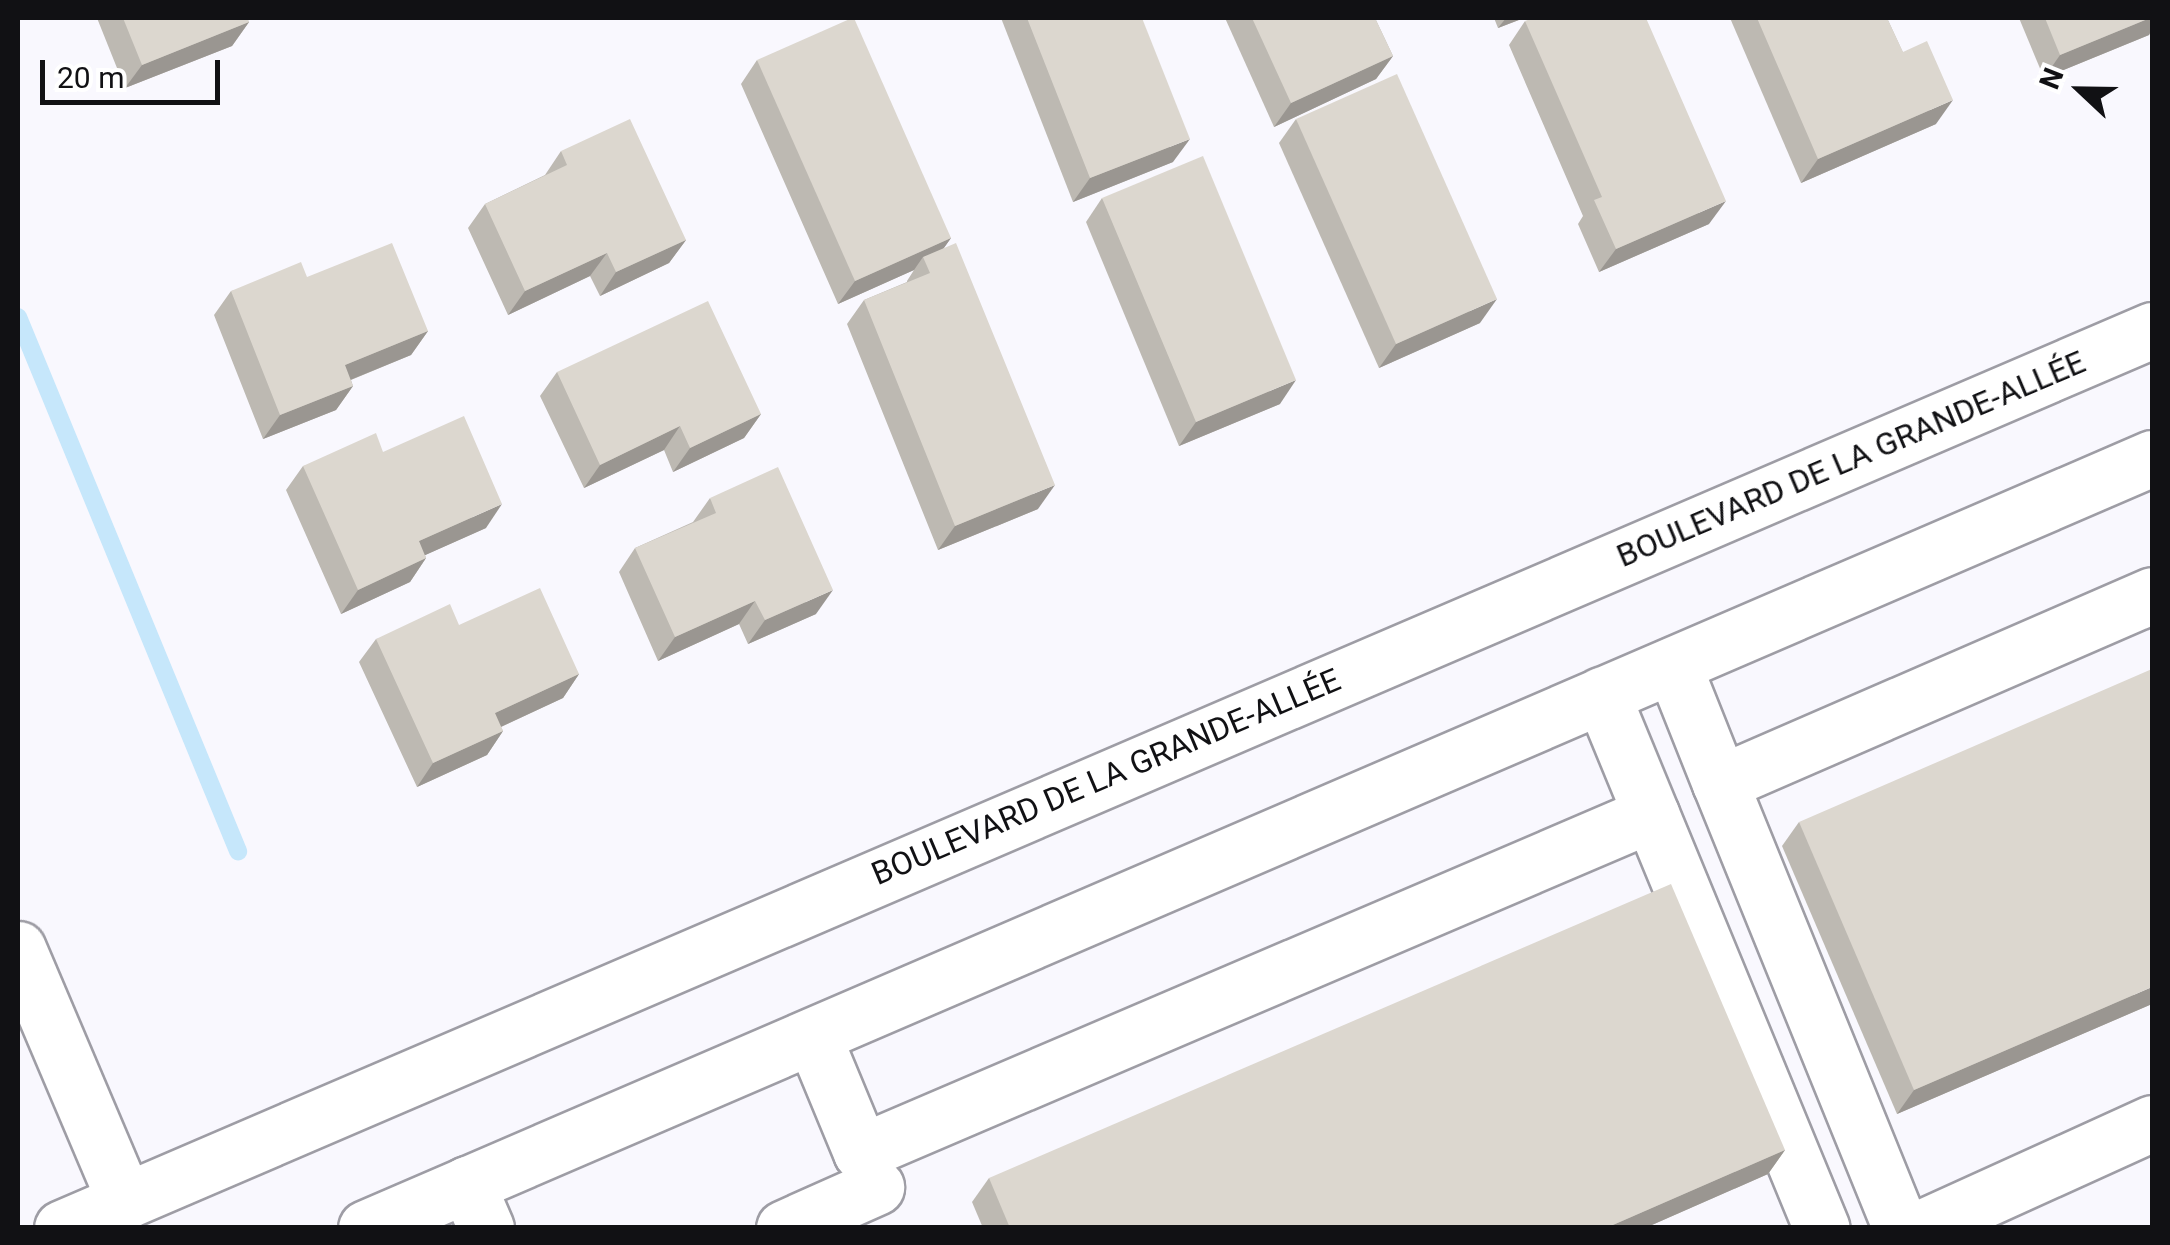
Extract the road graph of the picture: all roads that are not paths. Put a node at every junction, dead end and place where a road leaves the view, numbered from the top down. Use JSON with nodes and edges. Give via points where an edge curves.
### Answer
{"nodes":[{"id":1,"x":2152,"y":330,"type":"edge"},
{"id":2,"x":2152,"y":458,"type":"edge"},
{"id":3,"x":2152,"y":595,"type":"edge"},
{"id":4,"x":1673,"y":665,"type":"junction"},
{"id":5,"x":1602,"y":695,"type":"junction"},
{"id":6,"x":1720,"y":784,"type":"junction"},
{"id":7,"x":1650,"y":814,"type":"junction"},
{"id":8,"x":18,"y":948,"type":"edge"},
{"id":9,"x":813,"y":1036,"type":"junction"},
{"id":10,"x":2152,"y":1123,"type":"edge"},
{"id":11,"x":877,"y":1189,"type":"edge"},
{"id":12,"x":125,"y":1201,"type":"junction"},
{"id":13,"x":477,"y":1206,"type":"edge"},
{"id":14,"x":62,"y":1228,"type":"edge"},
{"id":15,"x":366,"y":1228,"type":"edge"},
{"id":16,"x":784,"y":1228,"type":"edge"},
{"id":17,"x":1822,"y":1228,"type":"edge"},
{"id":18,"x":1901,"y":1228,"type":"edge"},
{"id":19,"x":1921,"y":1228,"type":"edge"}],
"edges":[{"from":1,"to":12,"type":"street","name":"BOULEVARD DE LA GRANDE-ALLÉE"},
{"from":2,"to":4,"type":"street"},
{"from":3,"to":6,"type":"street"},
{"from":4,"to":5,"type":"street"},
{"from":4,"to":6,"type":"street"},
{"from":5,"to":7,"type":"street"},
{"from":5,"to":9,"type":"street"},
{"from":6,"to":18,"type":"street"},
{"from":7,"to":11,"type":"street"},
{"from":7,"to":17,"type":"street"},
{"from":8,"to":12,"type":"street"},
{"from":9,"to":11,"type":"street"},
{"from":9,"to":13,"type":"street"},
{"from":10,"to":19,"type":"street"},
{"from":11,"to":16,"type":"street"},
{"from":12,"to":14,"type":"street","name":"BOULEVARD DE LA GRANDE-ALLÉE"},
{"from":13,"to":15,"type":"street"}]}
